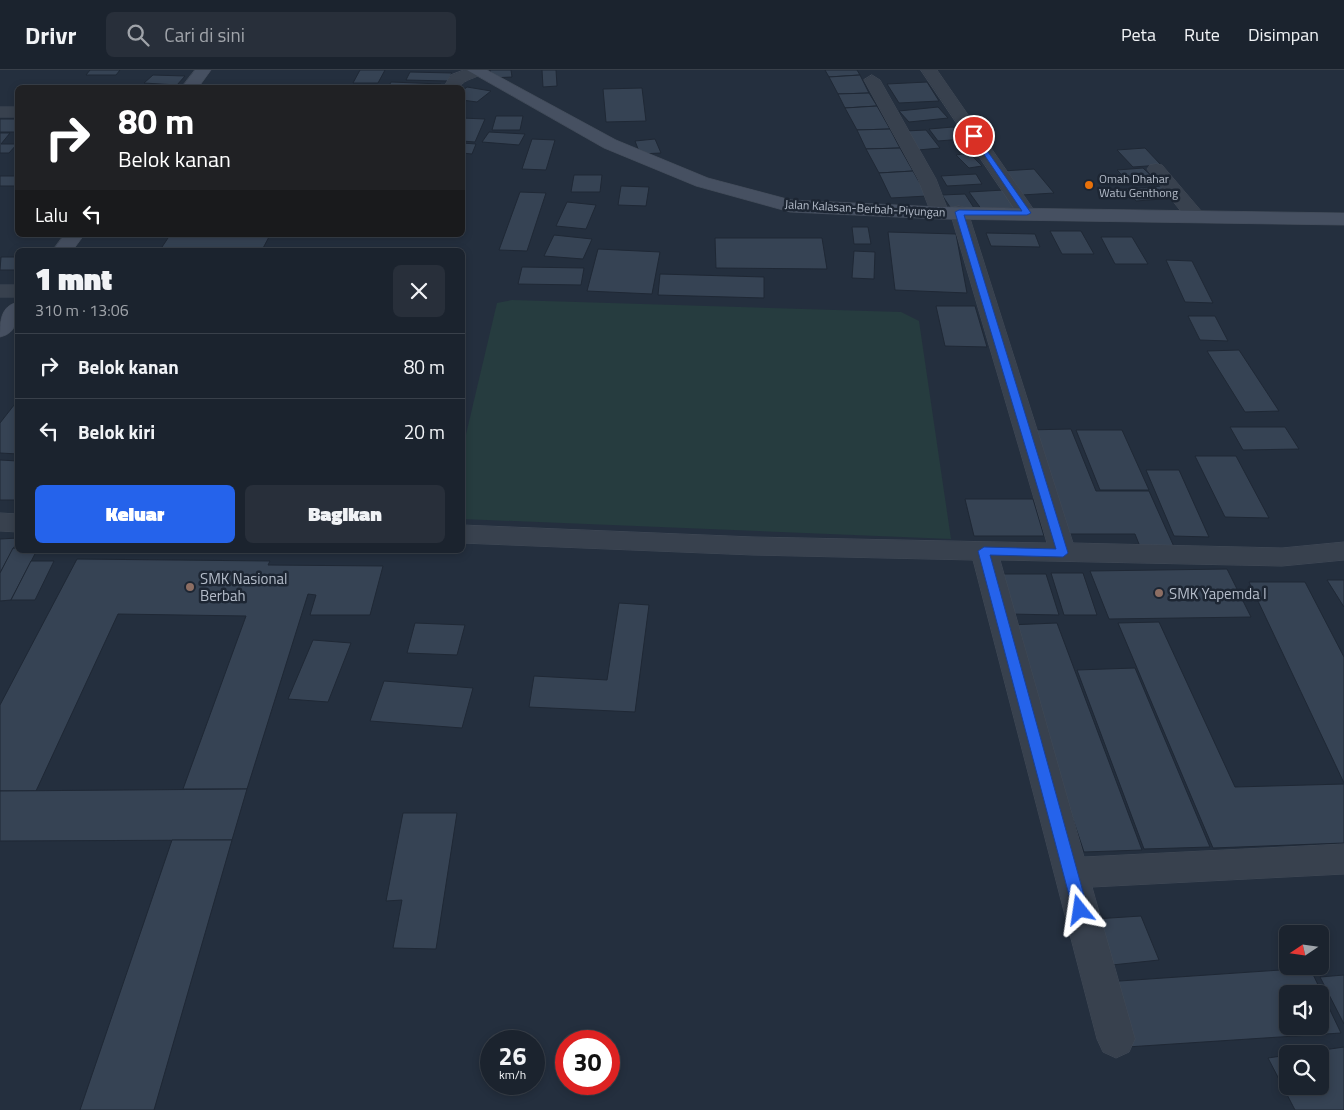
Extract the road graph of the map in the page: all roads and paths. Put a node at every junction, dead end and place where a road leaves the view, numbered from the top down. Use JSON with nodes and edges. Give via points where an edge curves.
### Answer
{"nodes":[{"id":1,"x":203,"y":70,"type":"edge"},
{"id":2,"x":476,"y":70,"type":"edge"},
{"id":3,"x":929,"y":70,"type":"edge"},
{"id":4,"x":872,"y":80,"type":"dead end"},
{"id":5,"x":191,"y":85,"type":"edge"},
{"id":6,"x":453,"y":85,"type":"edge"},
{"id":7,"x":0,"y":112,"type":"edge"},
{"id":8,"x":15,"y":112,"type":"edge"},
{"id":9,"x":1156,"y":169,"type":"dead end"},
{"id":10,"x":949,"y":212,"type":"junction"},
{"id":11,"x":1027,"y":213,"type":"junction"},
{"id":12,"x":1195,"y":216,"type":"junction"},
{"id":13,"x":1344,"y":219,"type":"edge"},
{"id":14,"x":73,"y":237,"type":"edge"},
{"id":15,"x":64,"y":248,"type":"edge"},
{"id":16,"x":0,"y":291,"type":"edge"},
{"id":17,"x":15,"y":291,"type":"edge"},
{"id":18,"x":15,"y":312,"type":"edge"},
{"id":19,"x":0,"y":331,"type":"edge"},
{"id":20,"x":0,"y":522,"type":"edge"},
{"id":21,"x":15,"y":523,"type":"edge"},
{"id":22,"x":465,"y":534,"type":"edge"},
{"id":23,"x":1344,"y":550,"type":"edge"},
{"id":24,"x":984,"y":551,"type":"junction"},
{"id":25,"x":1063,"y":553,"type":"junction"},
{"id":26,"x":1344,"y":859,"type":"edge"},
{"id":27,"x":1070,"y":873,"type":"junction"},
{"id":28,"x":1116,"y":1039,"type":"dead end"}],
"edges":[{"from":1,"to":5,"type":"street"},
{"from":2,"to":6,"type":"street","via":[[457,78]]},
{"from":2,"to":10,"type":"street","name":"Jalan Kalasan-Berbah-Piyungan","via":[[610,144],[702,182],[790,206]]},
{"from":3,"to":11,"type":"street"},
{"from":4,"to":10,"type":"street","via":[[926,179]]},
{"from":7,"to":8,"type":"street"},
{"from":9,"to":12,"type":"street"},
{"from":10,"to":11,"type":"street","name":"Jalan Kalasan-Berbah-Piyungan"},
{"from":10,"to":25,"type":"street"},
{"from":11,"to":12,"type":"street","name":"Jalan Kalasan-Berbah-Piyungan"},
{"from":12,"to":13,"type":"street","name":"Jalan Kalasan-Berbah-Piyungan"},
{"from":14,"to":15,"type":"street"},
{"from":16,"to":17,"type":"street"},
{"from":18,"to":19,"type":"street"},
{"from":20,"to":21,"type":"street"},
{"from":22,"to":24,"type":"street","via":[[753,546]]},
{"from":23,"to":25,"type":"street","via":[[1282,557]]},
{"from":24,"to":25,"type":"street"},
{"from":24,"to":27,"type":"street"},
{"from":26,"to":27,"type":"street"},
{"from":27,"to":28,"type":"street"}]}
